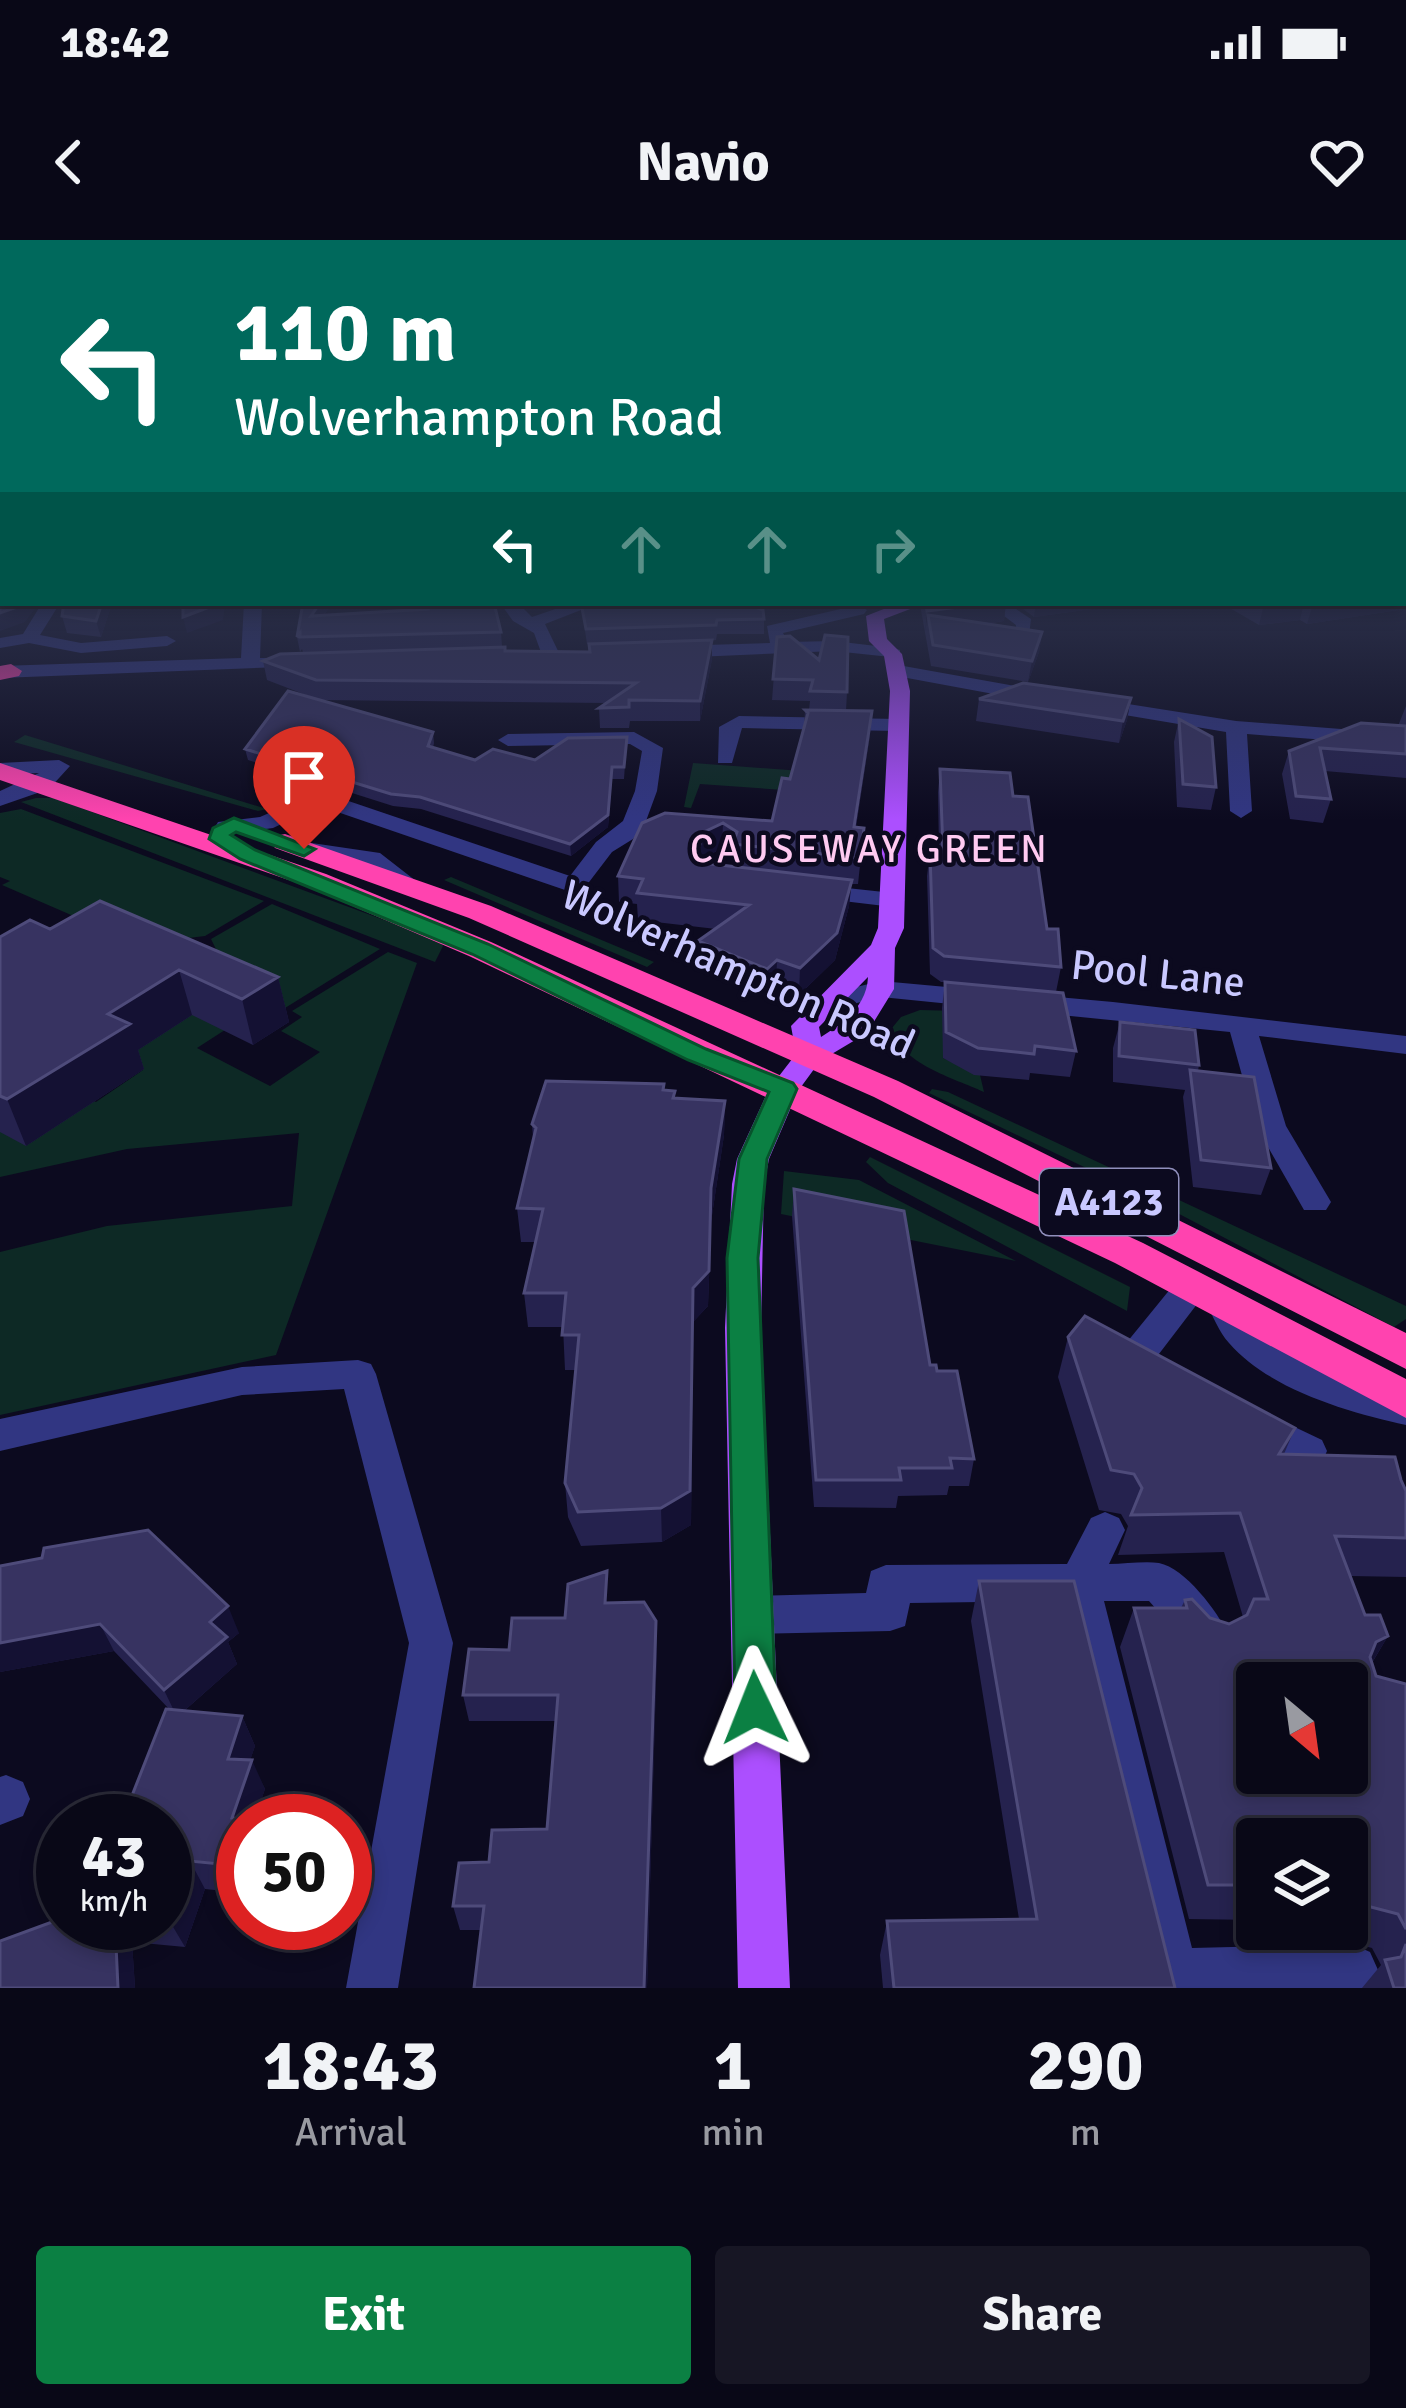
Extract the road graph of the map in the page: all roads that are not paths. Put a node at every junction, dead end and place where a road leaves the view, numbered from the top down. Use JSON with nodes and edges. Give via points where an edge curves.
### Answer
{"nodes":[{"id":1,"x":250,"y":658,"type":"edge"},
{"id":2,"x":891,"y":658,"type":"edge"},
{"id":3,"x":895,"y":658,"type":"edge"},
{"id":4,"x":316,"y":662,"type":"edge"},
{"id":5,"x":250,"y":663,"type":"junction"},
{"id":6,"x":4,"y":672,"type":"edge"},
{"id":7,"x":898,"y":725,"type":"junction"},
{"id":8,"x":1237,"y":727,"type":"junction"},
{"id":9,"x":508,"y":740,"type":"dead end"},
{"id":10,"x":550,"y":740,"type":"junction"},
{"id":11,"x":1406,"y":740,"type":"edge"},
{"id":12,"x":0,"y":749,"type":"edge"},
{"id":13,"x":725,"y":759,"type":"dead end"},
{"id":14,"x":529,"y":765,"type":"edge"},
{"id":15,"x":0,"y":774,"type":"edge"},
{"id":16,"x":50,"y":775,"type":"junction"},
{"id":17,"x":0,"y":799,"type":"edge"},
{"id":18,"x":1241,"y":812,"type":"dead end"},
{"id":19,"x":234,"y":824,"type":"junction"},
{"id":20,"x":425,"y":824,"type":"junction"},
{"id":21,"x":584,"y":830,"type":"edge"},
{"id":22,"x":605,"y":846,"type":"junction"},
{"id":23,"x":304,"y":849,"type":"junction"},
{"id":24,"x":247,"y":854,"type":"junction"},
{"id":25,"x":372,"y":858,"type":"junction"},
{"id":26,"x":413,"y":888,"type":"junction"},
{"id":27,"x":789,"y":889,"type":"edge"},
{"id":28,"x":893,"y":900,"type":"junction"},
{"id":29,"x":882,"y":948,"type":"junction"},
{"id":30,"x":881,"y":989,"type":"junction"},
{"id":31,"x":829,"y":1002,"type":"junction"},
{"id":32,"x":1242,"y":1026,"type":"junction"},
{"id":33,"x":1406,"y":1045,"type":"edge"},
{"id":34,"x":810,"y":1054,"type":"junction"},
{"id":35,"x":784,"y":1089,"type":"junction"},
{"id":36,"x":1316,"y":1202,"type":"dead end"},
{"id":37,"x":1208,"y":1294,"type":"junction"},
{"id":38,"x":1406,"y":1352,"type":"edge"},
{"id":39,"x":1170,"y":1376,"type":"edge"},
{"id":40,"x":1406,"y":1398,"type":"edge"},
{"id":41,"x":1229,"y":1408,"type":"edge"},
{"id":42,"x":1406,"y":1410,"type":"edge"},
{"id":43,"x":0,"y":1435,"type":"edge"},
{"id":44,"x":1308,"y":1451,"type":"edge"},
{"id":45,"x":1105,"y":1530,"type":"dead end"},
{"id":46,"x":1079,"y":1583,"type":"junction"},
{"id":47,"x":752,"y":1616,"type":"junction"},
{"id":48,"x":1210,"y":1638,"type":"edge"},
{"id":49,"x":1317,"y":1957,"type":"edge"},
{"id":50,"x":1174,"y":1981,"type":"edge"},
{"id":51,"x":373,"y":1988,"type":"edge"},
{"id":52,"x":764,"y":1988,"type":"edge"}],
"edges":[{"from":1,"to":5,"type":"street"},
{"from":2,"to":7,"type":"main road"},
{"from":3,"to":8,"type":"street","via":[[972,687]]},
{"from":4,"to":5,"type":"street"},
{"from":5,"to":6,"type":"street","via":[[181,672]]},
{"from":7,"to":13,"type":"street","via":[[739,722],[730,727]]},
{"from":7,"to":28,"type":"main road"},
{"from":8,"to":11,"type":"street"},
{"from":8,"to":18,"type":"street"},
{"from":9,"to":10,"type":"street"},
{"from":10,"to":14,"type":"street","via":[[549,755]]},
{"from":10,"to":22,"type":"street","via":[[634,738],[653,748],[646,798],[624,836]]},
{"from":12,"to":16,"type":"highway","name":"Wolverhampton Road","number":"A4123"},
{"from":15,"to":16,"type":"highway","name":"Wolverhampton Road","number":"A4123"},
{"from":16,"to":17,"type":"street"},
{"from":16,"to":19,"type":"highway","name":"Wolverhampton Road","number":"A4123"},
{"from":16,"to":24,"type":"highway","name":"Wolverhampton Road","number":"A4123"},
{"from":19,"to":20,"type":"street","via":[[265,823],[319,798]]},
{"from":19,"to":23,"type":"highway","name":"Wolverhampton Road","number":"A4123"},
{"from":19,"to":24,"type":"street","via":[[220,839]]},
{"from":20,"to":22,"type":"street","via":[[574,885]]},
{"from":20,"to":25,"type":"street"},
{"from":21,"to":22,"type":"street","via":[[602,836]]},
{"from":23,"to":25,"type":"street"},
{"from":23,"to":26,"type":"highway","name":"Wolverhampton Road","number":"A4123"},
{"from":24,"to":35,"type":"highway","name":"Wolverhampton Road","number":"A4123","via":[[480,949]]},
{"from":25,"to":26,"type":"street"},
{"from":26,"to":34,"type":"highway","name":"Wolverhampton Road","number":"A4123"},
{"from":27,"to":28,"type":"street"},
{"from":28,"to":29,"type":"main road"},
{"from":29,"to":30,"type":"main road"},
{"from":29,"to":31,"type":"main road"},
{"from":30,"to":31,"type":"street","name":"Pool Lane"},
{"from":30,"to":32,"type":"street","name":"Pool Lane"},
{"from":30,"to":34,"type":"main road","via":[[857,1027]]},
{"from":31,"to":34,"type":"main road","via":[[805,1026]]},
{"from":32,"to":33,"type":"street","name":"Pool Lane"},
{"from":32,"to":36,"type":"street","via":[[1271,1126]]},
{"from":34,"to":35,"type":"main road"},
{"from":34,"to":38,"type":"highway","name":"Wolverhampton Road","number":"A4123"},
{"from":35,"to":37,"type":"highway","name":"Wolverhampton Road","number":"A4123"},
{"from":35,"to":47,"type":"main road","via":[[753,1159],[742,1258]]},
{"from":37,"to":39,"type":"street","via":[[1122,1350]]},
{"from":37,"to":40,"type":"highway","name":"Wolverhampton Road","number":"A4123"},
{"from":37,"to":42,"type":"street","name":"Wolverhampton Road","via":[[1256,1347]]},
{"from":41,"to":44,"type":"street"},
{"from":43,"to":51,"type":"street","via":[[242,1381],[358,1374],[431,1642]]},
{"from":45,"to":46,"type":"street"},
{"from":46,"to":47,"type":"street","via":[[886,1584],[890,1612]]},
{"from":46,"to":48,"type":"street","via":[[1159,1582]]},
{"from":46,"to":50,"type":"street","via":[[1147,1920]]},
{"from":47,"to":52,"type":"main road"},
{"from":49,"to":50,"type":"street"}]}
